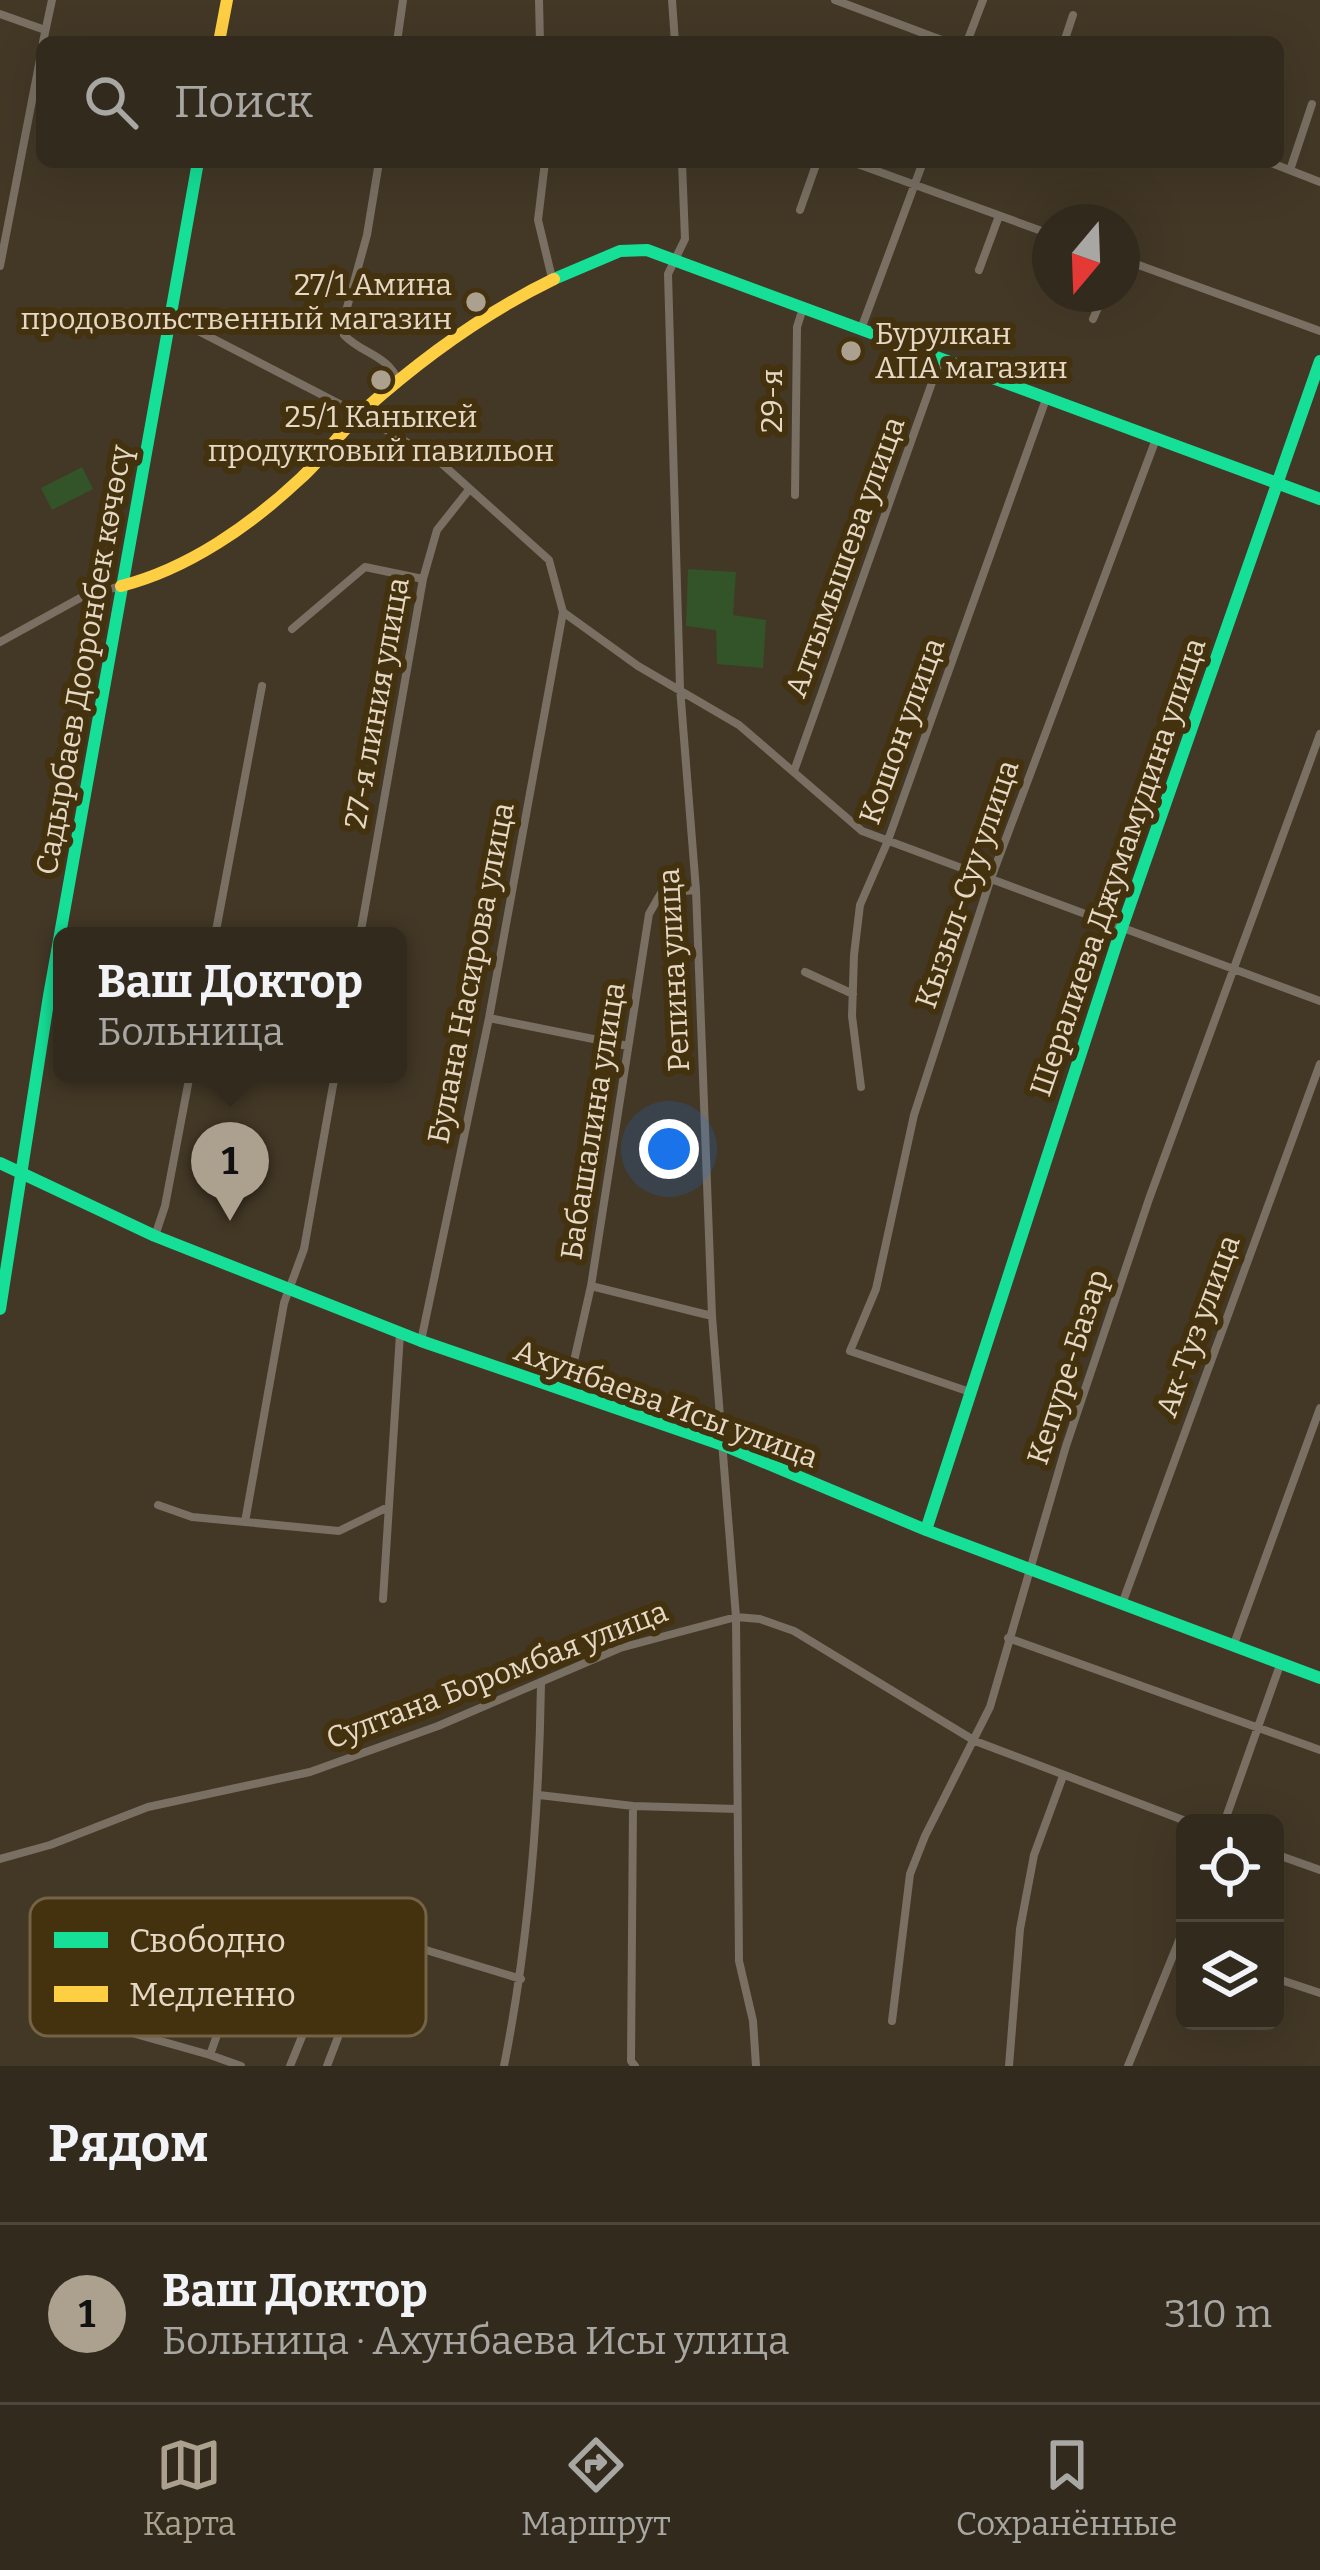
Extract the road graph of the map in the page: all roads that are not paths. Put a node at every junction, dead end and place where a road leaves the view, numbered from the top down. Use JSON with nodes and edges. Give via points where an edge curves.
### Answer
{"nodes":[{"id":1,"x":52,"y":0,"type":"edge"},
{"id":2,"x":227,"y":0,"type":"edge"},
{"id":3,"x":403,"y":0,"type":"edge"},
{"id":4,"x":539,"y":0,"type":"edge"},
{"id":5,"x":672,"y":0,"type":"edge"},
{"id":6,"x":835,"y":0,"type":"edge"},
{"id":7,"x":982,"y":0,"type":"edge"},
{"id":8,"x":0,"y":14,"type":"edge"},
{"id":9,"x":1073,"y":15,"type":"dead end"},
{"id":10,"x":45,"y":30,"type":"junction"},
{"id":11,"x":44,"y":36,"type":"edge"},
{"id":12,"x":220,"y":36,"type":"edge"},
{"id":13,"x":398,"y":36,"type":"edge"},
{"id":14,"x":541,"y":36,"type":"edge"},
{"id":15,"x":675,"y":36,"type":"edge"},
{"id":16,"x":931,"y":36,"type":"edge"},
{"id":17,"x":970,"y":36,"type":"edge"},
{"id":18,"x":1066,"y":36,"type":"edge"},
{"id":19,"x":36,"y":82,"type":"edge"},
{"id":20,"x":1312,"y":104,"type":"dead end"},
{"id":21,"x":197,"y":168,"type":"edge"},
{"id":22,"x":378,"y":168,"type":"edge"},
{"id":23,"x":544,"y":168,"type":"edge"},
{"id":24,"x":682,"y":168,"type":"edge"},
{"id":25,"x":815,"y":168,"type":"edge"},
{"id":26,"x":868,"y":168,"type":"edge"},
{"id":27,"x":921,"y":168,"type":"edge"},
{"id":28,"x":1284,"y":168,"type":"edge"},
{"id":29,"x":1290,"y":170,"type":"junction"},
{"id":30,"x":1320,"y":182,"type":"edge"},
{"id":31,"x":914,"y":186,"type":"junction"},
{"id":32,"x":800,"y":210,"type":"dead end"},
{"id":33,"x":999,"y":216,"type":"junction"},
{"id":34,"x":1032,"y":228,"type":"edge"},
{"id":35,"x":674,"y":260,"type":"junction"},
{"id":36,"x":0,"y":266,"type":"edge"},
{"id":37,"x":1140,"y":266,"type":"edge"},
{"id":38,"x":980,"y":270,"type":"dead end"},
{"id":39,"x":552,"y":280,"type":"junction"},
{"id":40,"x":803,"y":308,"type":"junction"},
{"id":41,"x":1096,"y":312,"type":"edge"},
{"id":42,"x":171,"y":317,"type":"junction"},
{"id":43,"x":1093,"y":319,"type":"dead end"},
{"id":44,"x":861,"y":329,"type":"junction"},
{"id":45,"x":1320,"y":331,"type":"edge"},
{"id":46,"x":941,"y":358,"type":"junction"},
{"id":47,"x":1320,"y":361,"type":"edge"},
{"id":48,"x":398,"y":381,"type":"junction"},
{"id":49,"x":1316,"y":382,"type":"edge"},
{"id":50,"x":1046,"y":399,"type":"junction"},
{"id":51,"x":359,"y":414,"type":"junction"},
{"id":52,"x":1156,"y":440,"type":"junction"},
{"id":53,"x":1276,"y":483,"type":"junction"},
{"id":54,"x":468,"y":491,"type":"junction"},
{"id":55,"x":795,"y":495,"type":"dead end"},
{"id":56,"x":1320,"y":499,"type":"edge"},
{"id":57,"x":424,"y":579,"type":"junction"},
{"id":58,"x":121,"y":586,"type":"junction"},
{"id":59,"x":563,"y":612,"type":"junction"},
{"id":60,"x":292,"y":628,"type":"dead end"},
{"id":61,"x":0,"y":642,"type":"edge"},
{"id":62,"x":262,"y":686,"type":"dead end"},
{"id":63,"x":680,"y":688,"type":"junction"},
{"id":64,"x":1320,"y":734,"type":"edge"},
{"id":65,"x":794,"y":771,"type":"junction"},
{"id":66,"x":887,"y":842,"type":"junction"},
{"id":67,"x":990,"y":881,"type":"junction"},
{"id":68,"x":696,"y":890,"type":"junction"},
{"id":69,"x":62,"y":927,"type":"edge"},
{"id":70,"x":217,"y":927,"type":"edge"},
{"id":71,"x":362,"y":927,"type":"edge"},
{"id":72,"x":1121,"y":930,"type":"junction"},
{"id":73,"x":1232,"y":968,"type":"junction"},
{"id":74,"x":805,"y":972,"type":"dead end"},
{"id":75,"x":53,"y":980,"type":"edge"},
{"id":76,"x":853,"y":994,"type":"junction"},
{"id":77,"x":1320,"y":1001,"type":"edge"},
{"id":78,"x":489,"y":1018,"type":"junction"},
{"id":79,"x":628,"y":1046,"type":"junction"},
{"id":80,"x":1320,"y":1064,"type":"edge"},
{"id":81,"x":188,"y":1083,"type":"edge"},
{"id":82,"x":333,"y":1083,"type":"edge"},
{"id":83,"x":861,"y":1087,"type":"dead end"},
{"id":84,"x":0,"y":1163,"type":"edge"},
{"id":85,"x":20,"y":1171,"type":"junction"},
{"id":86,"x":155,"y":1236,"type":"junction"},
{"id":87,"x":591,"y":1286,"type":"junction"},
{"id":88,"x":290,"y":1289,"type":"junction"},
{"id":89,"x":0,"y":1309,"type":"edge"},
{"id":90,"x":712,"y":1316,"type":"junction"},
{"id":91,"x":400,"y":1333,"type":"junction"},
{"id":92,"x":421,"y":1341,"type":"junction"},
{"id":93,"x":567,"y":1392,"type":"junction"},
{"id":94,"x":970,"y":1392,"type":"junction"},
{"id":95,"x":1320,"y":1408,"type":"edge"},
{"id":96,"x":723,"y":1445,"type":"junction"},
{"id":97,"x":158,"y":1505,"type":"dead end"},
{"id":98,"x":389,"y":1507,"type":"junction"},
{"id":99,"x":245,"y":1522,"type":"junction"},
{"id":100,"x":926,"y":1530,"type":"junction"},
{"id":101,"x":1028,"y":1569,"type":"junction"},
{"id":102,"x":383,"y":1599,"type":"dead end"},
{"id":103,"x":1122,"y":1604,"type":"junction"},
{"id":104,"x":736,"y":1617,"type":"junction"},
{"id":105,"x":1008,"y":1638,"type":"junction"},
{"id":106,"x":1233,"y":1646,"type":"junction"},
{"id":107,"x":1280,"y":1664,"type":"junction"},
{"id":108,"x":1320,"y":1678,"type":"edge"},
{"id":109,"x":542,"y":1684,"type":"junction"},
{"id":110,"x":1258,"y":1728,"type":"junction"},
{"id":111,"x":975,"y":1741,"type":"junction"},
{"id":112,"x":1320,"y":1750,"type":"edge"},
{"id":113,"x":1063,"y":1776,"type":"junction"},
{"id":114,"x":539,"y":1795,"type":"junction"},
{"id":115,"x":633,"y":1806,"type":"junction"},
{"id":116,"x":737,"y":1809,"type":"junction"},
{"id":117,"x":1227,"y":1814,"type":"edge"},
{"id":118,"x":1176,"y":1817,"type":"edge"},
{"id":119,"x":1284,"y":1857,"type":"edge"},
{"id":120,"x":0,"y":1858,"type":"edge"},
{"id":121,"x":1320,"y":1870,"type":"edge"},
{"id":122,"x":426,"y":1950,"type":"edge"},
{"id":123,"x":1176,"y":1957,"type":"edge"},
{"id":124,"x":521,"y":1979,"type":"junction"},
{"id":125,"x":1284,"y":1981,"type":"edge"},
{"id":126,"x":1320,"y":1993,"type":"edge"},
{"id":127,"x":892,"y":2021,"type":"dead end"},
{"id":128,"x":143,"y":2036,"type":"edge"},
{"id":129,"x":217,"y":2036,"type":"edge"},
{"id":130,"x":302,"y":2036,"type":"edge"},
{"id":131,"x":338,"y":2036,"type":"edge"},
{"id":132,"x":210,"y":2056,"type":"junction"},
{"id":133,"x":242,"y":2066,"type":"edge"},
{"id":134,"x":290,"y":2066,"type":"edge"},
{"id":135,"x":327,"y":2066,"type":"edge"},
{"id":136,"x":503,"y":2066,"type":"edge"},
{"id":137,"x":635,"y":2066,"type":"edge"},
{"id":138,"x":756,"y":2066,"type":"edge"},
{"id":139,"x":1009,"y":2066,"type":"edge"},
{"id":140,"x":1128,"y":2066,"type":"edge"}],
"edges":[{"from":1,"to":10,"type":"street"},
{"from":2,"to":12,"type":"main road"},
{"from":3,"to":13,"type":"street"},
{"from":4,"to":14,"type":"street"},
{"from":5,"to":15,"type":"street"},
{"from":6,"to":16,"type":"street"},
{"from":7,"to":17,"type":"street"},
{"from":8,"to":10,"type":"street"},
{"from":9,"to":18,"type":"street"},
{"from":10,"to":11,"type":"street"},
{"from":19,"to":36,"type":"street"},
{"from":20,"to":29,"type":"street"},
{"from":21,"to":42,"type":"main road","name":"Садырбаев Дооронбек көчөсү"},
{"from":22,"to":48,"type":"street","via":[[344,335],[384,358]]},
{"from":23,"to":39,"type":"street","via":[[538,220]]},
{"from":24,"to":35,"type":"street","name":"Репина улица","via":[[685,239]]},
{"from":25,"to":32,"type":"street"},
{"from":26,"to":31,"type":"street"},
{"from":27,"to":31,"type":"street"},
{"from":28,"to":29,"type":"street"},
{"from":29,"to":30,"type":"street"},
{"from":31,"to":33,"type":"street"},
{"from":31,"to":44,"type":"street"},
{"from":33,"to":34,"type":"street"},
{"from":33,"to":38,"type":"street"},
{"from":35,"to":39,"type":"main road","via":[[627,248]]},
{"from":35,"to":40,"type":"main road"},
{"from":35,"to":63,"type":"street","name":"Репина улица","via":[[668,274]]},
{"from":37,"to":45,"type":"street"},
{"from":39,"to":48,"type":"main road"},
{"from":40,"to":44,"type":"main road"},
{"from":40,"to":55,"type":"street","name":"29-я","via":[[796,327]]},
{"from":41,"to":43,"type":"street"},
{"from":42,"to":51,"type":"street"},
{"from":42,"to":58,"type":"main road","name":"Садырбаев Дооронбек көчөсү"},
{"from":44,"to":46,"type":"main road"},
{"from":46,"to":50,"type":"main road"},
{"from":46,"to":65,"type":"street","name":"Алтымышева улица"},
{"from":47,"to":49,"type":"main road","name":"Шералиева Джумамудина улица"},
{"from":48,"to":51,"type":"main road"},
{"from":49,"to":53,"type":"main road","name":"Шералиева Джумамудина улица"},
{"from":50,"to":52,"type":"main road"},
{"from":50,"to":66,"type":"street","name":"Кошон улица"},
{"from":51,"to":54,"type":"street","via":[[440,462]]},
{"from":51,"to":58,"type":"main road","via":[[299,479],[184,562]]},
{"from":52,"to":53,"type":"main road"},
{"from":52,"to":67,"type":"street","name":"Кызыл-Суу улица"},
{"from":53,"to":56,"type":"main road"},
{"from":53,"to":72,"type":"main road","name":"Шералиева Джумамудина улица"},
{"from":54,"to":57,"type":"street","name":"27-я линия улица","via":[[437,530]]},
{"from":54,"to":59,"type":"street","via":[[549,560]]},
{"from":57,"to":60,"type":"street","via":[[365,567]]},
{"from":57,"to":71,"type":"street","name":"27-я линия улица"},
{"from":58,"to":61,"type":"street","via":[[91,592]]},
{"from":58,"to":69,"type":"main road","name":"Садырбаев Дооронбек көчөсү"},
{"from":59,"to":63,"type":"street"},
{"from":59,"to":78,"type":"street","name":"Булана Насирова улица"},
{"from":62,"to":70,"type":"street"},
{"from":63,"to":65,"type":"street"},
{"from":63,"to":68,"type":"street","name":"Репина улица"},
{"from":64,"to":73,"type":"street","name":"Кепуре-Базар"},
{"from":65,"to":66,"type":"street","via":[[835,811]]},
{"from":66,"to":67,"type":"street"},
{"from":66,"to":76,"type":"street","name":"Кошон улица","via":[[860,905]]},
{"from":67,"to":72,"type":"street"},
{"from":67,"to":94,"type":"street","name":"Кызыл-Суу улица","via":[[914,1115],[876,1289],[850,1351]]},
{"from":68,"to":79,"type":"street","name":"Бабашалина улица","via":[[661,893],[650,914]]},
{"from":68,"to":90,"type":"street","name":"Репина улица"},
{"from":72,"to":73,"type":"street"},
{"from":72,"to":94,"type":"main road","name":"Шералиева Джумамудина улица"},
{"from":73,"to":77,"type":"street"},
{"from":73,"to":101,"type":"street","name":"Кепуре-Базар"},
{"from":74,"to":76,"type":"street"},
{"from":75,"to":85,"type":"main road","name":"Садырбаев Дооронбек көчөсү"},
{"from":76,"to":83,"type":"street","name":"Кошон улица"},
{"from":78,"to":79,"type":"street"},
{"from":78,"to":92,"type":"street","name":"Булана Насирова улица"},
{"from":79,"to":87,"type":"street","name":"Бабашалина улица"},
{"from":80,"to":103,"type":"street","name":"Ак-Туз улица"},
{"from":81,"to":86,"type":"street"},
{"from":82,"to":88,"type":"street"},
{"from":84,"to":85,"type":"main road","name":"Ахунбаева Исы улица"},
{"from":85,"to":86,"type":"main road","name":"Ахунбаева Исы улица"},
{"from":85,"to":89,"type":"main road","name":"Садырбаев Дооронбек көчөсү"},
{"from":86,"to":88,"type":"main road","name":"Ахунбаева Исы улица"},
{"from":87,"to":90,"type":"street"},
{"from":87,"to":93,"type":"street","name":"Бабашалина улица"},
{"from":88,"to":91,"type":"main road","name":"Ахунбаева Исы улица"},
{"from":88,"to":99,"type":"street"},
{"from":90,"to":96,"type":"street","name":"Репина улица"},
{"from":91,"to":92,"type":"main road","name":"Ахунбаева Исы улица"},
{"from":91,"to":98,"type":"street"},
{"from":92,"to":93,"type":"main road","name":"Ахунбаева Исы улица"},
{"from":93,"to":96,"type":"main road","name":"Ахунбаева Исы улица"},
{"from":94,"to":100,"type":"main road","name":"Шералиева Джумамудина улица"},
{"from":95,"to":106,"type":"street"},
{"from":96,"to":100,"type":"main road","name":"Ахунбаева Исы улица"},
{"from":96,"to":104,"type":"street","name":"Репина улица"},
{"from":97,"to":99,"type":"street"},
{"from":98,"to":99,"type":"street","via":[[339,1531]]},
{"from":98,"to":102,"type":"street"},
{"from":100,"to":101,"type":"main road","name":"Ахунбаева Исы улица"},
{"from":101,"to":103,"type":"main road","name":"Ахунбаева Исы улица"},
{"from":101,"to":105,"type":"street","name":"Кепуре-Базар"},
{"from":103,"to":106,"type":"main road","name":"Ахунбаева Исы улица"},
{"from":104,"to":109,"type":"street","name":"Султана Боромбая улица","via":[[620,1648]]},
{"from":104,"to":111,"type":"street","name":"Султана Боромбая улица","via":[[794,1631]]},
{"from":104,"to":116,"type":"street","name":"Репина улица"},
{"from":105,"to":110,"type":"street"},
{"from":105,"to":111,"type":"street","name":"Кепуре-Базар"},
{"from":106,"to":107,"type":"main road","name":"Ахунбаева Исы улица"},
{"from":107,"to":108,"type":"main road","name":"Ахунбаева Исы улица"},
{"from":107,"to":110,"type":"street"},
{"from":109,"to":114,"type":"street"},
{"from":109,"to":120,"type":"street","name":"Султана Боромбая улица","via":[[310,1772],[148,1807]]},
{"from":110,"to":112,"type":"street"},
{"from":110,"to":117,"type":"street"},
{"from":111,"to":113,"type":"street","name":"Султана Боромбая улица"},
{"from":111,"to":127,"type":"street","name":"Кепуре-Базар","via":[[910,1874]]},
{"from":113,"to":118,"type":"street","name":"Султана Боромбая улица"},
{"from":113,"to":139,"type":"street","via":[[1034,1855],[1020,1928]]},
{"from":114,"to":115,"type":"street"},
{"from":114,"to":124,"type":"street"},
{"from":115,"to":116,"type":"street"},
{"from":115,"to":137,"type":"street"},
{"from":116,"to":138,"type":"street","name":"Репина улица","via":[[739,1961]]},
{"from":119,"to":121,"type":"street"},
{"from":122,"to":124,"type":"street"},
{"from":123,"to":140,"type":"street"},
{"from":124,"to":136,"type":"street"},
{"from":125,"to":126,"type":"street"},
{"from":128,"to":132,"type":"street"},
{"from":129,"to":132,"type":"street"},
{"from":130,"to":134,"type":"street"},
{"from":131,"to":135,"type":"street"},
{"from":132,"to":133,"type":"street"}]}
